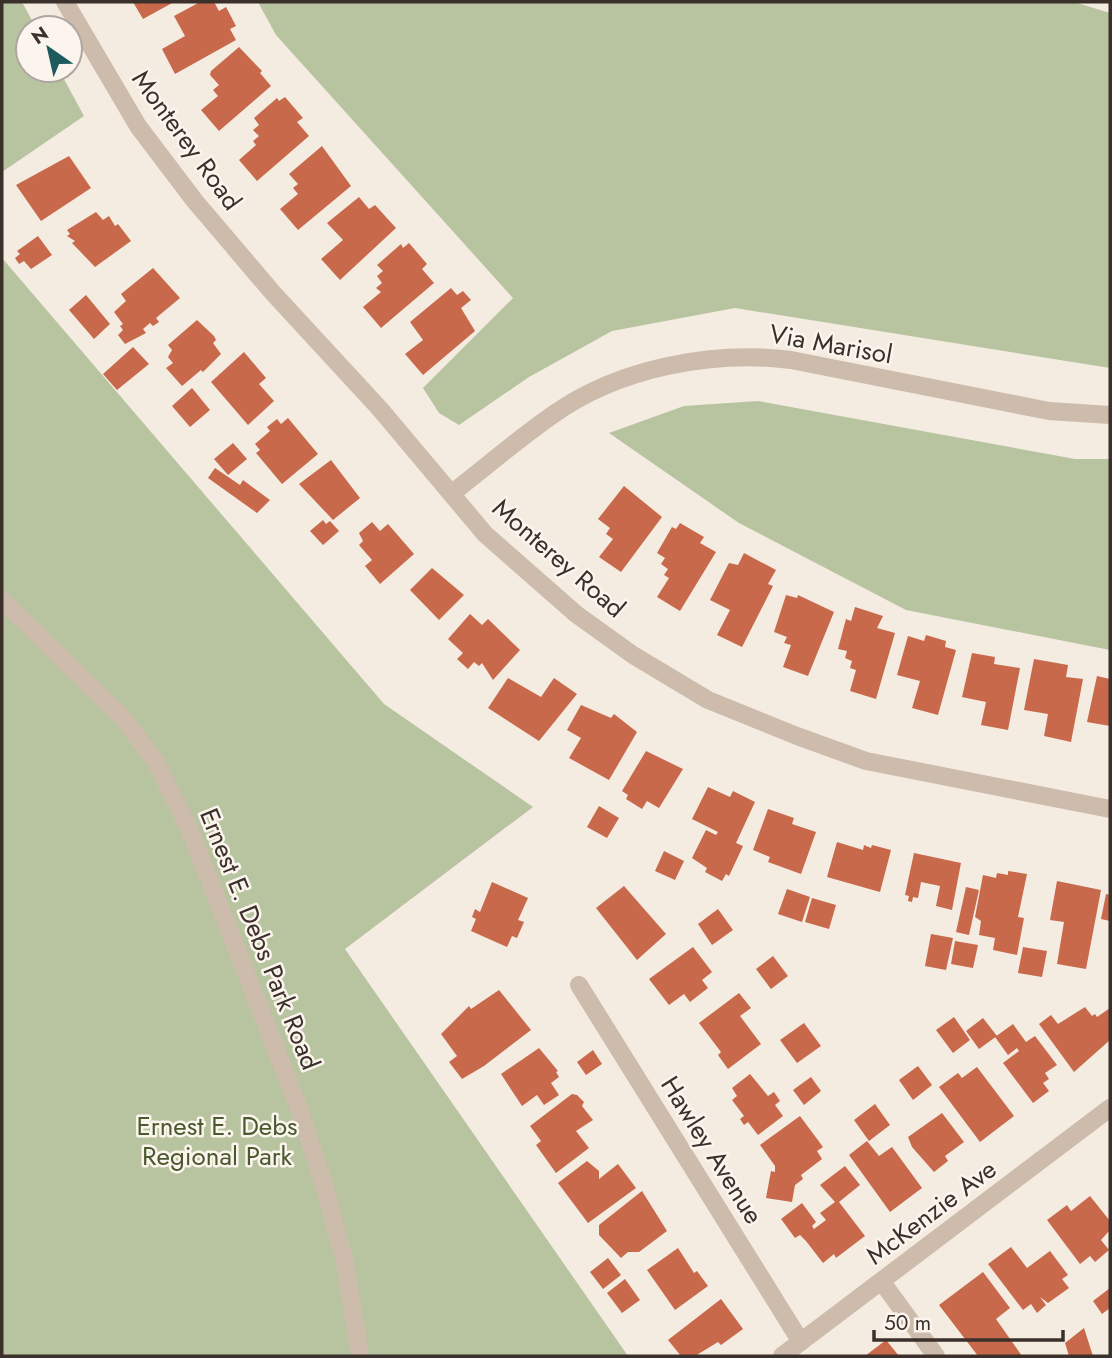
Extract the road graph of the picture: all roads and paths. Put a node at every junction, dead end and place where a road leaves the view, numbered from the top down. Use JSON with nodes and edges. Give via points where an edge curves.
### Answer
{"nodes":[{"id":1,"x":65,"y":2,"type":"edge"},
{"id":2,"x":1110,"y":415,"type":"edge"},
{"id":3,"x":452,"y":493,"type":"junction"},
{"id":4,"x":2,"y":600,"type":"edge"},
{"id":5,"x":1110,"y":809,"type":"edge"},
{"id":6,"x":579,"y":985,"type":"dead end"},
{"id":7,"x":1110,"y":1108,"type":"edge"},
{"id":8,"x":881,"y":1282,"type":"junction"},
{"id":9,"x":801,"y":1342,"type":"junction"},
{"id":10,"x":360,"y":1356,"type":"edge"},
{"id":11,"x":782,"y":1356,"type":"edge"},
{"id":12,"x":936,"y":1356,"type":"edge"}],
"edges":[{"from":1,"to":3,"type":"street","name":"Monterey Road","via":[[138,126],[194,200]]},
{"from":2,"to":3,"type":"street","name":"Via Marisol","via":[[1036,409],[764,356],[696,361],[593,391],[555,413]]},
{"from":3,"to":5,"type":"street","name":"Monterey Road","via":[[485,534],[576,614],[708,700],[866,761]]},
{"from":4,"to":10,"type":"street","name":"Ernest E. Debs Park Road","via":[[122,718],[156,762],[189,828],[297,1103],[325,1188],[345,1263]]},
{"from":6,"to":9,"type":"street","name":"Hawley Avenue"},
{"from":7,"to":8,"type":"street","name":"McKenzie Ave"},
{"from":8,"to":9,"type":"street","name":"McKenzie Ave"},
{"from":8,"to":12,"type":"street"},
{"from":9,"to":11,"type":"street","name":"McKenzie Ave"}]}
